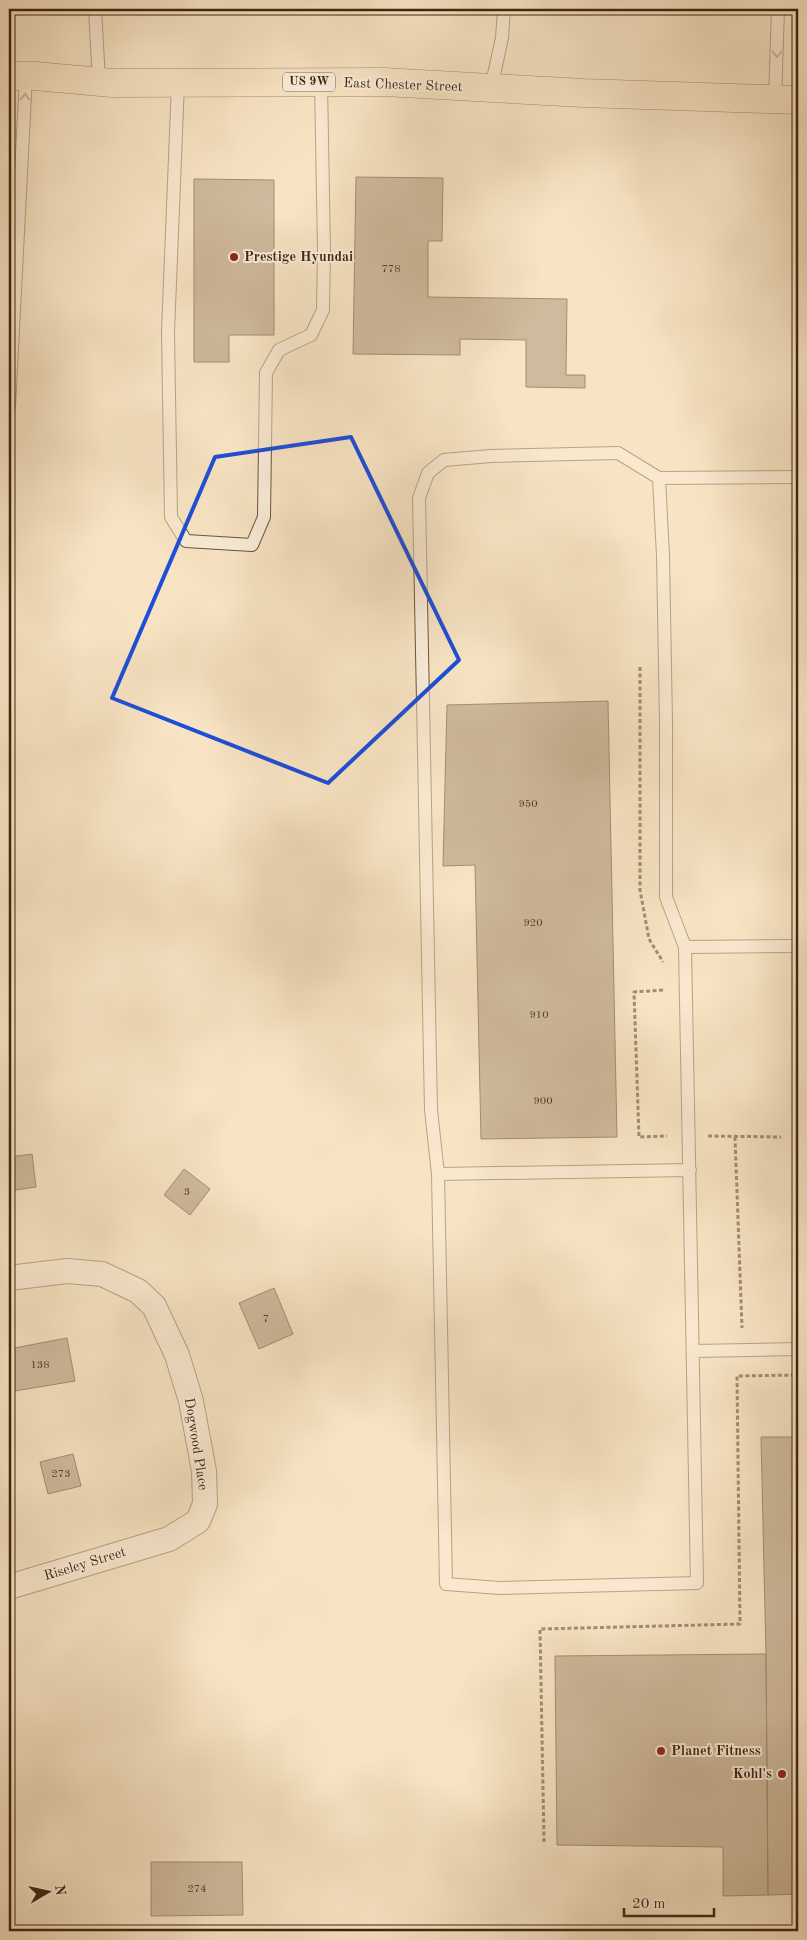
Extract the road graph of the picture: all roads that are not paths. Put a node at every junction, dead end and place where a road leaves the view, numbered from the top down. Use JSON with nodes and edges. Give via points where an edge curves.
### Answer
{"nodes":[{"id":1,"x":94,"y":9,"type":"edge"},
{"id":2,"x":504,"y":9,"type":"edge"},
{"id":3,"x":778,"y":9,"type":"edge"},
{"id":4,"x":17,"y":76,"type":"edge"},
{"id":5,"x":99,"y":81,"type":"junction"},
{"id":6,"x":321,"y":82,"type":"junction"},
{"id":7,"x":178,"y":83,"type":"junction"},
{"id":8,"x":491,"y":88,"type":"junction"},
{"id":9,"x":787,"y":100,"type":"edge"},
{"id":10,"x":9,"y":408,"type":"edge"},
{"id":11,"x":798,"y":477,"type":"edge"},
{"id":12,"x":659,"y":478,"type":"junction"},
{"id":13,"x":798,"y":946,"type":"edge"},
{"id":14,"x":685,"y":948,"type":"junction"},
{"id":15,"x":690,"y":1170,"type":"junction"},
{"id":16,"x":438,"y":1174,"type":"junction"},
{"id":17,"x":9,"y":1278,"type":"edge"},
{"id":18,"x":798,"y":1349,"type":"edge"},
{"id":19,"x":693,"y":1352,"type":"junction"},
{"id":20,"x":161,"y":1541,"type":"joint"},
{"id":21,"x":9,"y":1587,"type":"edge"}],
"edges":[{"from":1,"to":5,"type":"lane"},
{"from":2,"to":8,"type":"lane","via":[[502,38]]},
{"from":3,"to":9,"type":"lane","one_way":true},
{"from":4,"to":5,"type":"main road","name":"East Chester Street","number":"US 9W"},
{"from":10,"to":4,"type":"lane","one_way":true},
{"from":5,"to":7,"type":"main road","name":"East Chester Street","number":"US 9W"},
{"from":6,"to":7,"type":"main road","name":"East Chester Street","number":"US 9W"},
{"from":6,"to":7,"type":"lane","via":[[323,310],[311,335],[278,350],[266,374],[264,517],[252,545],[186,542],[171,517],[168,332]]},
{"from":6,"to":8,"type":"main road","name":"East Chester Street","number":"US 9W"},
{"from":8,"to":9,"type":"main road","name":"East Chester Street","number":"US 9W"},
{"from":11,"to":12,"type":"lane"},
{"from":12,"to":14,"type":"lane","via":[[666,723],[666,897]]},
{"from":12,"to":16,"type":"lane","via":[[618,453],[491,456],[444,460],[428,473],[419,498],[431,1110]]},
{"from":13,"to":14,"type":"lane"},
{"from":14,"to":15,"type":"lane"},
{"from":15,"to":16,"type":"lane"},
{"from":15,"to":19,"type":"lane"},
{"from":16,"to":19,"type":"lane","via":[[446,1584],[500,1588],[697,1583]]},
{"from":17,"to":20,"type":"street","name":"Dogwood Place","via":[[67,1272],[102,1274],[138,1291],[154,1306],[177,1355],[192,1401],[204,1471],[205,1504],[198,1521]]},
{"from":18,"to":19,"type":"lane"},
{"from":20,"to":21,"type":"street","name":"Riseley Street"}]}
